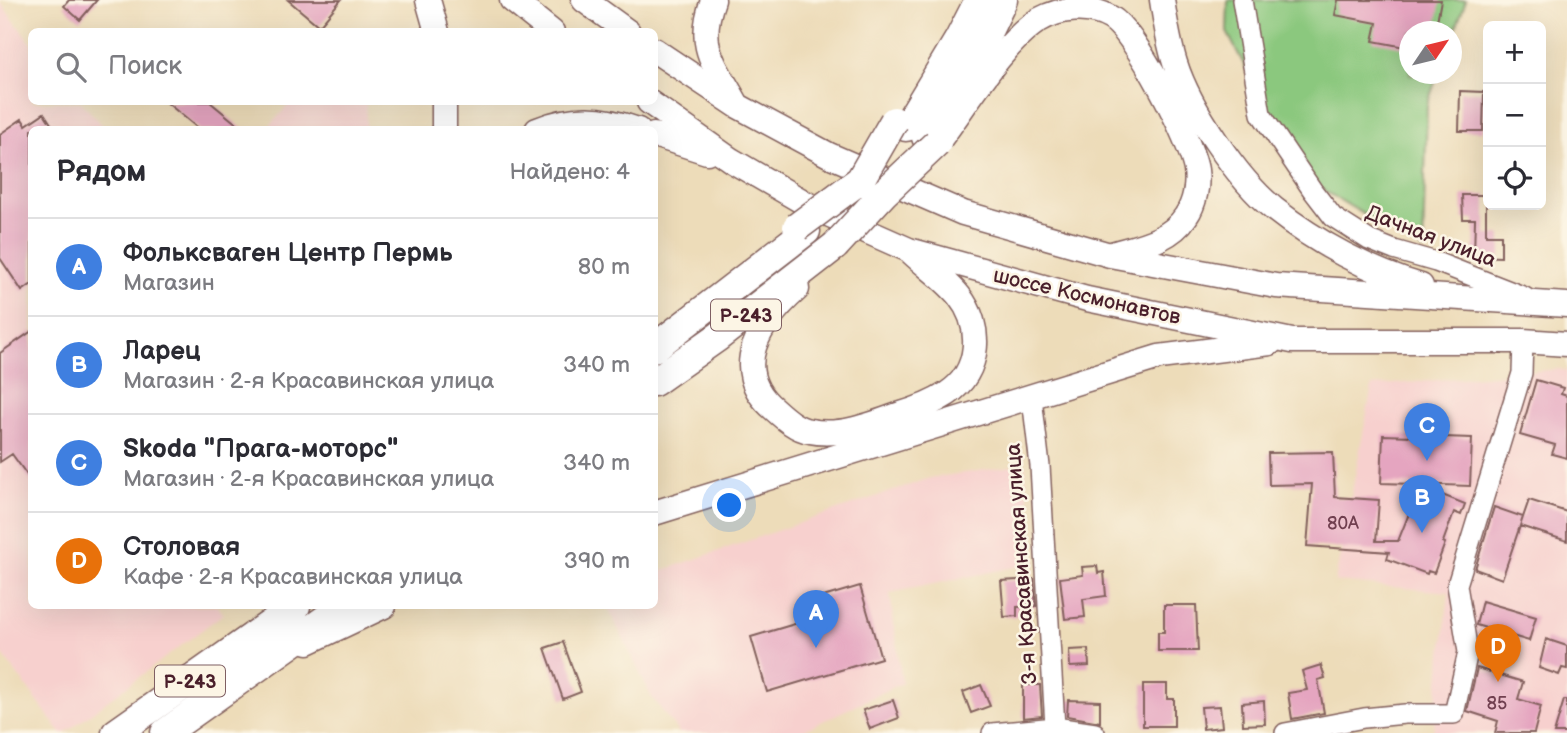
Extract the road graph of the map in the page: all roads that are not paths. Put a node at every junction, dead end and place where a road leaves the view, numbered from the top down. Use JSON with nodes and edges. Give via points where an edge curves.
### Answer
{"nodes":[{"id":1,"x":428,"y":0,"type":"edge"},
{"id":2,"x":512,"y":0,"type":"edge"},
{"id":3,"x":584,"y":0,"type":"edge"},
{"id":4,"x":713,"y":0,"type":"edge"},
{"id":5,"x":964,"y":0,"type":"edge"},
{"id":6,"x":979,"y":0,"type":"edge"},
{"id":7,"x":1003,"y":0,"type":"edge"},
{"id":8,"x":1162,"y":0,"type":"edge"},
{"id":9,"x":1242,"y":0,"type":"edge"},
{"id":10,"x":436,"y":28,"type":"edge"},
{"id":11,"x":547,"y":28,"type":"edge"},
{"id":12,"x":622,"y":28,"type":"edge"},
{"id":13,"x":658,"y":53,"type":"edge"},
{"id":14,"x":444,"y":105,"type":"edge"},
{"id":15,"x":653,"y":105,"type":"edge"},
{"id":16,"x":738,"y":106,"type":"junction"},
{"id":17,"x":444,"y":126,"type":"edge"},
{"id":18,"x":546,"y":126,"type":"edge"},
{"id":19,"x":621,"y":126,"type":"edge"},
{"id":20,"x":916,"y":132,"type":"junction"},
{"id":21,"x":658,"y":136,"type":"edge"},
{"id":22,"x":731,"y":160,"type":"junction"},
{"id":23,"x":872,"y":187,"type":"junction"},
{"id":24,"x":802,"y":229,"type":"junction"},
{"id":25,"x":840,"y":248,"type":"junction"},
{"id":26,"x":909,"y":250,"type":"junction"},
{"id":27,"x":1110,"y":255,"type":"junction"},
{"id":28,"x":1456,"y":296,"type":"junction"},
{"id":29,"x":1559,"y":304,"type":"edge"},
{"id":30,"x":658,"y":328,"type":"edge"},
{"id":31,"x":1292,"y":341,"type":"junction"},
{"id":32,"x":1523,"y":341,"type":"junction"},
{"id":33,"x":1567,"y":344,"type":"edge"},
{"id":34,"x":658,"y":345,"type":"edge"},
{"id":35,"x":658,"y":379,"type":"edge"},
{"id":36,"x":1031,"y":398,"type":"junction"},
{"id":37,"x":658,"y":512,"type":"edge"},
{"id":38,"x":290,"y":609,"type":"edge"},
{"id":39,"x":340,"y":609,"type":"edge"},
{"id":40,"x":378,"y":609,"type":"edge"},
{"id":41,"x":209,"y":703,"type":"junction"},
{"id":42,"x":1055,"y":727,"type":"junction"},
{"id":43,"x":116,"y":733,"type":"edge"},
{"id":44,"x":165,"y":733,"type":"edge"},
{"id":45,"x":992,"y":733,"type":"edge"},
{"id":46,"x":1096,"y":733,"type":"edge"},
{"id":47,"x":1284,"y":733,"type":"edge"}],
"edges":[{"from":1,"to":10,"type":"main road"},
{"from":2,"to":11,"type":"main road"},
{"from":3,"to":12,"type":"main road"},
{"from":4,"to":16,"type":"main road","via":[[705,44]]},
{"from":5,"to":20,"type":"main road"},
{"from":6,"to":20,"type":"highway","number":"Р-243"},
{"from":7,"to":20,"type":"highway","number":"Р-243","via":[[979,50]]},
{"from":8,"to":28,"type":"main road","via":[[1175,64],[1192,98],[1244,178],[1273,208],[1320,241],[1366,265]]},
{"from":9,"to":29,"type":"street","name":"Дачная улица","via":[[1261,114],[1333,217],[1381,245]]},
{"from":13,"to":16,"type":"main road"},
{"from":14,"to":17,"type":"main road"},
{"from":15,"to":22,"type":"main road","name":"шоссе Космонавтов"},
{"from":16,"to":27,"type":"main road","via":[[829,155],[963,213]]},
{"from":18,"to":19,"type":"main road","via":[[560,120],[590,119]]},
{"from":20,"to":23,"type":"highway","number":"Р-243","bridge":true},
{"from":20,"to":27,"type":"main road","via":[[1040,20],[1064,10],[1087,10],[1110,18],[1130,36],[1151,68],[1196,171],[1195,197],[1173,229],[1159,240]]},
{"from":21,"to":22,"type":"main road"},
{"from":22,"to":26,"type":"main road","name":"шоссе Космонавтов","via":[[812,207]]},
{"from":23,"to":24,"type":"highway","bridge":true},
{"from":23,"to":25,"type":"highway","number":"Р-243","bridge":true},
{"from":24,"to":30,"type":"main road","via":[[765,248]]},
{"from":24,"to":34,"type":"highway","number":"Р-243"},
{"from":25,"to":26,"type":"main road","via":[[779,304],[750,354],[753,378],[765,402],[788,422],[809,431],[860,428],[918,408],[949,393],[965,376],[974,355],[976,334],[971,317],[958,296]]},
{"from":25,"to":35,"type":"highway","number":"Р-243"},
{"from":26,"to":31,"type":"main road","name":"шоссе Космонавтов","via":[[1087,299]]},
{"from":27,"to":28,"type":"main road","via":[[1276,286]]},
{"from":28,"to":29,"type":"main road"},
{"from":31,"to":32,"type":"main road","name":"шоссе Космонавтов"},
{"from":31,"to":36,"type":"main road","via":[[1159,357]]},
{"from":32,"to":33,"type":"main road","name":"шоссе Космонавтов"},
{"from":32,"to":47,"type":"street","via":[[1519,383],[1457,585],[1468,652],[1454,714],[1364,718]]},
{"from":36,"to":37,"type":"main road"},
{"from":36,"to":42,"type":"street","name":"3-я Красавинская улица","via":[[1040,466]]},
{"from":38,"to":43,"type":"highway","number":"Р-243"},
{"from":39,"to":41,"type":"highway","number":"Р-243"},
{"from":40,"to":41,"type":"main road","via":[[314,639]]},
{"from":41,"to":44,"type":"highway","number":"Р-243"},
{"from":42,"to":45,"type":"street"},
{"from":42,"to":46,"type":"street"}]}
